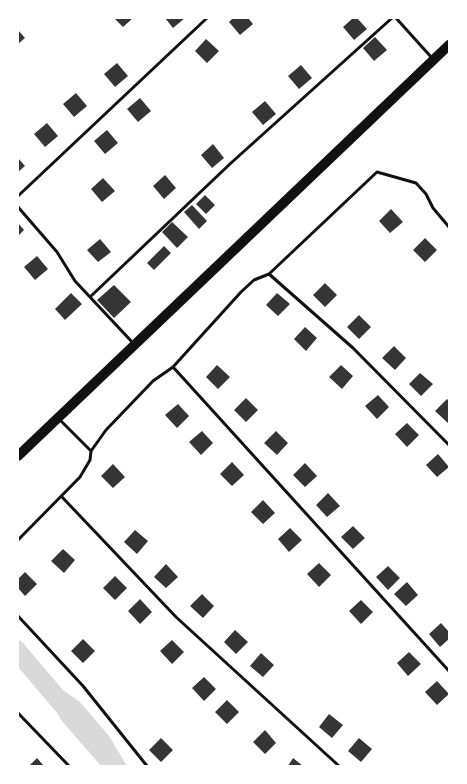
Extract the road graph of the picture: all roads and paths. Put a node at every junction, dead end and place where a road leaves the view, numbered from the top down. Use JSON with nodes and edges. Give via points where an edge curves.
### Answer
{"nodes":[{"id":1,"x":207,"y":18,"type":"edge"},
{"id":2,"x":392,"y":18,"type":"edge"},
{"id":3,"x":396,"y":18,"type":"edge"},
{"id":4,"x":449,"y":45,"type":"edge"},
{"id":5,"x":434,"y":60,"type":"junction"},
{"id":6,"x":18,"y":196,"type":"edge"},
{"id":7,"x":18,"y":207,"type":"edge"},
{"id":8,"x":449,"y":227,"type":"edge"},
{"id":9,"x":269,"y":274,"type":"junction"},
{"id":10,"x":90,"y":297,"type":"junction"},
{"id":11,"x":134,"y":344,"type":"junction"},
{"id":12,"x":173,"y":367,"type":"junction"},
{"id":13,"x":57,"y":418,"type":"junction"},
{"id":14,"x":449,"y":445,"type":"edge"},
{"id":15,"x":91,"y":451,"type":"junction"},
{"id":16,"x":18,"y":456,"type":"edge"},
{"id":17,"x":62,"y":497,"type":"junction"},
{"id":18,"x":18,"y":540,"type":"edge"},
{"id":19,"x":18,"y":616,"type":"edge"},
{"id":20,"x":449,"y":672,"type":"edge"},
{"id":21,"x":18,"y":713,"type":"edge"},
{"id":22,"x":69,"y":766,"type":"edge"},
{"id":23,"x":147,"y":766,"type":"edge"},
{"id":24,"x":339,"y":766,"type":"edge"}],
"edges":[{"from":1,"to":6,"type":"lane"},
{"from":2,"to":10,"type":"lane","via":[[230,163]]},
{"from":3,"to":5,"type":"lane"},
{"from":4,"to":5,"type":"main road"},
{"from":5,"to":11,"type":"main road"},
{"from":7,"to":10,"type":"lane","via":[[58,252],[75,281]]},
{"from":8,"to":9,"type":"lane","via":[[416,183],[378,172]]},
{"from":9,"to":12,"type":"lane","via":[[254,280],[241,292]]},
{"from":9,"to":14,"type":"lane","via":[[353,348]]},
{"from":10,"to":11,"type":"lane"},
{"from":11,"to":13,"type":"main road"},
{"from":12,"to":15,"type":"lane","via":[[153,381],[106,430]]},
{"from":12,"to":20,"type":"lane"},
{"from":13,"to":15,"type":"lane"},
{"from":13,"to":16,"type":"main road"},
{"from":15,"to":17,"type":"lane","via":[[90,460],[80,477]]},
{"from":17,"to":18,"type":"lane"},
{"from":17,"to":24,"type":"lane","via":[[176,617]]},
{"from":19,"to":23,"type":"lane","via":[[83,686]]},
{"from":21,"to":22,"type":"lane"}]}
